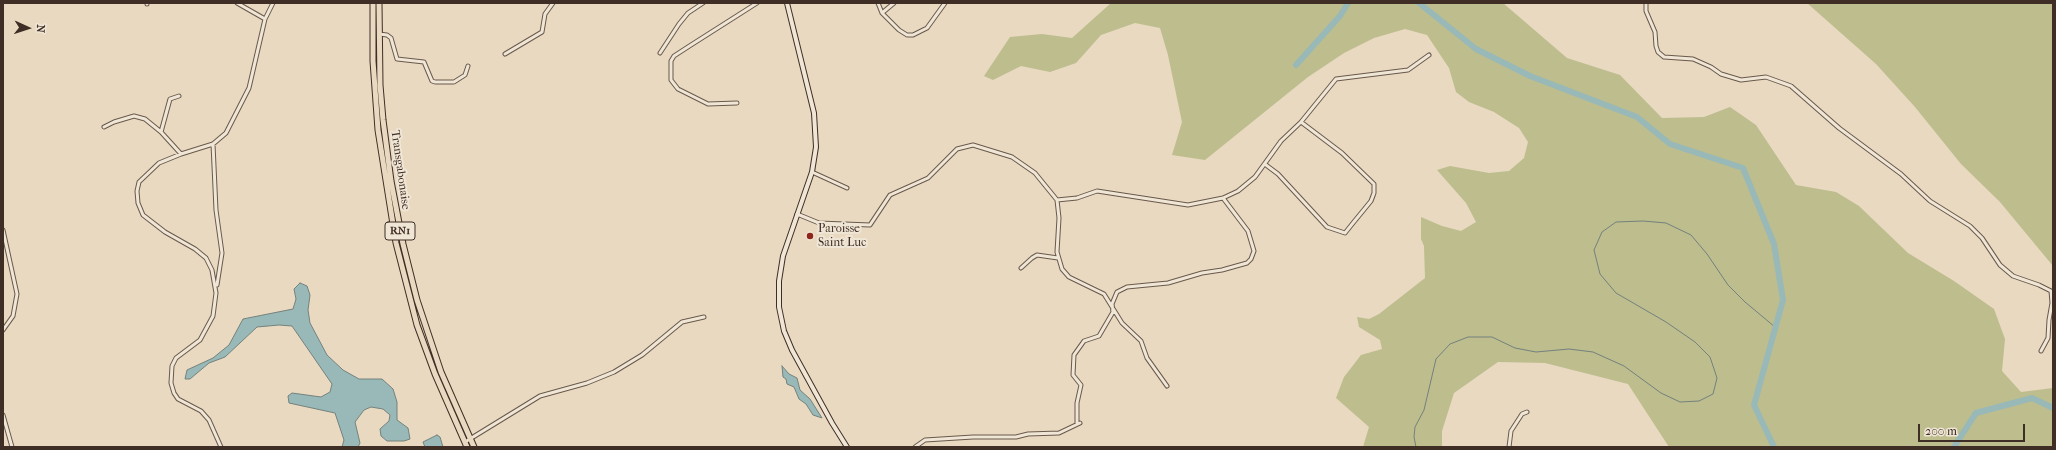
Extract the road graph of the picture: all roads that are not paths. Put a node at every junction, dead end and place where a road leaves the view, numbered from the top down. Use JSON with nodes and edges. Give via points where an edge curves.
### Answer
{"nodes":[{"id":1,"x":238,"y":3,"type":"edge"},
{"id":2,"x":273,"y":3,"type":"edge"},
{"id":3,"x":373,"y":3,"type":"edge"},
{"id":4,"x":379,"y":3,"type":"edge"},
{"id":5,"x":553,"y":3,"type":"edge"},
{"id":6,"x":702,"y":3,"type":"edge"},
{"id":7,"x":757,"y":3,"type":"edge"},
{"id":8,"x":787,"y":3,"type":"edge"},
{"id":9,"x":878,"y":3,"type":"edge"},
{"id":10,"x":894,"y":3,"type":"edge"},
{"id":11,"x":945,"y":3,"type":"edge"},
{"id":12,"x":1646,"y":3,"type":"edge"},
{"id":13,"x":882,"y":13,"type":"junction"},
{"id":14,"x":265,"y":19,"type":"junction"},
{"id":15,"x":378,"y":34,"type":"junction"},
{"id":16,"x":660,"y":53,"type":"dead end"},
{"id":17,"x":505,"y":54,"type":"dead end"},
{"id":18,"x":1428,"y":55,"type":"dead end"},
{"id":19,"x":468,"y":66,"type":"dead end"},
{"id":20,"x":179,"y":96,"type":"dead end"},
{"id":21,"x":737,"y":103,"type":"dead end"},
{"id":22,"x":1302,"y":122,"type":"junction"},
{"id":23,"x":104,"y":127,"type":"dead end"},
{"id":24,"x":161,"y":132,"type":"junction"},
{"id":25,"x":213,"y":144,"type":"junction"},
{"id":26,"x":181,"y":154,"type":"junction"},
{"id":27,"x":1266,"y":165,"type":"junction"},
{"id":28,"x":812,"y":172,"type":"junction"},
{"id":29,"x":847,"y":188,"type":"dead end"},
{"id":30,"x":1223,"y":198,"type":"junction"},
{"id":31,"x":1057,"y":200,"type":"junction"},
{"id":32,"x":797,"y":214,"type":"junction"},
{"id":33,"x":3,"y":230,"type":"edge"},
{"id":34,"x":1058,"y":258,"type":"junction"},
{"id":35,"x":1021,"y":268,"type":"dead end"},
{"id":36,"x":216,"y":293,"type":"junction"},
{"id":37,"x":1113,"y":312,"type":"junction"},
{"id":38,"x":704,"y":317,"type":"dead end"},
{"id":39,"x":3,"y":330,"type":"edge"},
{"id":40,"x":2041,"y":351,"type":"dead end"},
{"id":41,"x":1167,"y":386,"type":"dead end"},
{"id":42,"x":1527,"y":412,"type":"dead end"},
{"id":43,"x":3,"y":415,"type":"edge"},
{"id":44,"x":470,"y":439,"type":"junction"},
{"id":45,"x":466,"y":444,"type":"edge"},
{"id":46,"x":12,"y":447,"type":"edge"},
{"id":47,"x":221,"y":447,"type":"edge"},
{"id":48,"x":474,"y":447,"type":"edge"},
{"id":49,"x":847,"y":447,"type":"edge"},
{"id":50,"x":915,"y":447,"type":"edge"},
{"id":51,"x":1509,"y":447,"type":"edge"}],
"edges":[{"from":1,"to":14,"type":"street"},
{"from":2,"to":14,"type":"street"},
{"from":3,"to":45,"type":"highway","name":"Transgabonaise","number":"RN1","via":[[373,72],[378,130],[396,244],[417,325],[435,374]]},
{"from":4,"to":15,"type":"highway","name":"Transgabonaise","number":"RN1"},
{"from":5,"to":17,"type":"street","via":[[545,14],[542,32]]},
{"from":6,"to":16,"type":"street","via":[[679,24]]},
{"from":7,"to":21,"type":"street","via":[[674,56],[669,69],[671,80],[678,89],[708,104]]},
{"from":8,"to":28,"type":"street","via":[[814,113],[816,147]]},
{"from":9,"to":13,"type":"street"},
{"from":10,"to":13,"type":"street"},
{"from":11,"to":13,"type":"street","via":[[927,28],[913,35],[907,35],[899,30]]},
{"from":12,"to":40,"type":"street","via":[[1646,11],[1655,32],[1656,46],[1661,55],[1698,61],[1721,74],[1741,80],[1766,77],[1791,86],[1839,128],[1889,164],[1930,201],[1970,226],[1982,238],[2000,265],[2013,276],[2051,291],[2048,338]]},
{"from":14,"to":25,"type":"street","via":[[249,88],[226,133]]},
{"from":15,"to":19,"type":"street","via":[[391,38],[397,59],[424,62],[432,81],[454,82],[465,75]]},
{"from":15,"to":44,"type":"highway","name":"Transgabonaise","number":"RN1","via":[[386,153],[404,251],[441,372]]},
{"from":18,"to":22,"type":"street","via":[[1408,70],[1336,79]]},
{"from":20,"to":24,"type":"street","via":[[170,99]]},
{"from":22,"to":27,"type":"street","via":[[1281,141]]},
{"from":22,"to":27,"type":"street","via":[[1342,153],[1374,184],[1374,193],[1370,201],[1353,223],[1344,233],[1327,227],[1278,174]]},
{"from":23,"to":24,"type":"street","via":[[134,116],[145,119]]},
{"from":24,"to":26,"type":"street"},
{"from":25,"to":26,"type":"street"},
{"from":25,"to":36,"type":"street","via":[[216,210],[222,253]]},
{"from":26,"to":36,"type":"street","via":[[159,164],[146,174],[138,186],[138,203],[143,215],[154,225],[195,248],[206,258],[212,270]]},
{"from":27,"to":30,"type":"street","via":[[1244,187]]},
{"from":28,"to":29,"type":"street"},
{"from":28,"to":32,"type":"street"},
{"from":30,"to":31,"type":"street","via":[[1188,205],[1097,191],[1077,198]]},
{"from":30,"to":37,"type":"street","via":[[1248,231],[1254,251],[1251,259],[1247,263],[1168,283],[1119,290],[1114,296]]},
{"from":31,"to":32,"type":"street","via":[[1035,173],[1012,157],[973,145],[957,149],[928,178],[890,195],[870,225],[819,223]]},
{"from":31,"to":34,"type":"street"},
{"from":32,"to":49,"type":"street","via":[[780,268],[778,295],[781,320],[796,358]]},
{"from":33,"to":39,"type":"street","via":[[17,294],[14,316]]},
{"from":34,"to":35,"type":"street","via":[[1037,255]]},
{"from":34,"to":37,"type":"street","via":[[1062,269],[1069,277],[1104,294]]},
{"from":36,"to":47,"type":"street","via":[[213,316],[200,340],[176,358],[172,366],[171,383],[178,399],[201,411],[209,420]]},
{"from":37,"to":41,"type":"street","via":[[1141,341],[1147,358]]},
{"from":37,"to":50,"type":"street","via":[[1099,336],[1084,341],[1074,355],[1073,375],[1081,385],[1077,403],[1078,424],[1059,433],[925,440]]},
{"from":38,"to":44,"type":"street","via":[[682,322],[642,355],[614,372],[540,396]]},
{"from":42,"to":51,"type":"street","via":[[1522,414],[1511,431]]},
{"from":43,"to":46,"type":"street"},
{"from":44,"to":45,"type":"street"},
{"from":44,"to":48,"type":"highway","name":"Transgabonaise","number":"RN1"}]}
